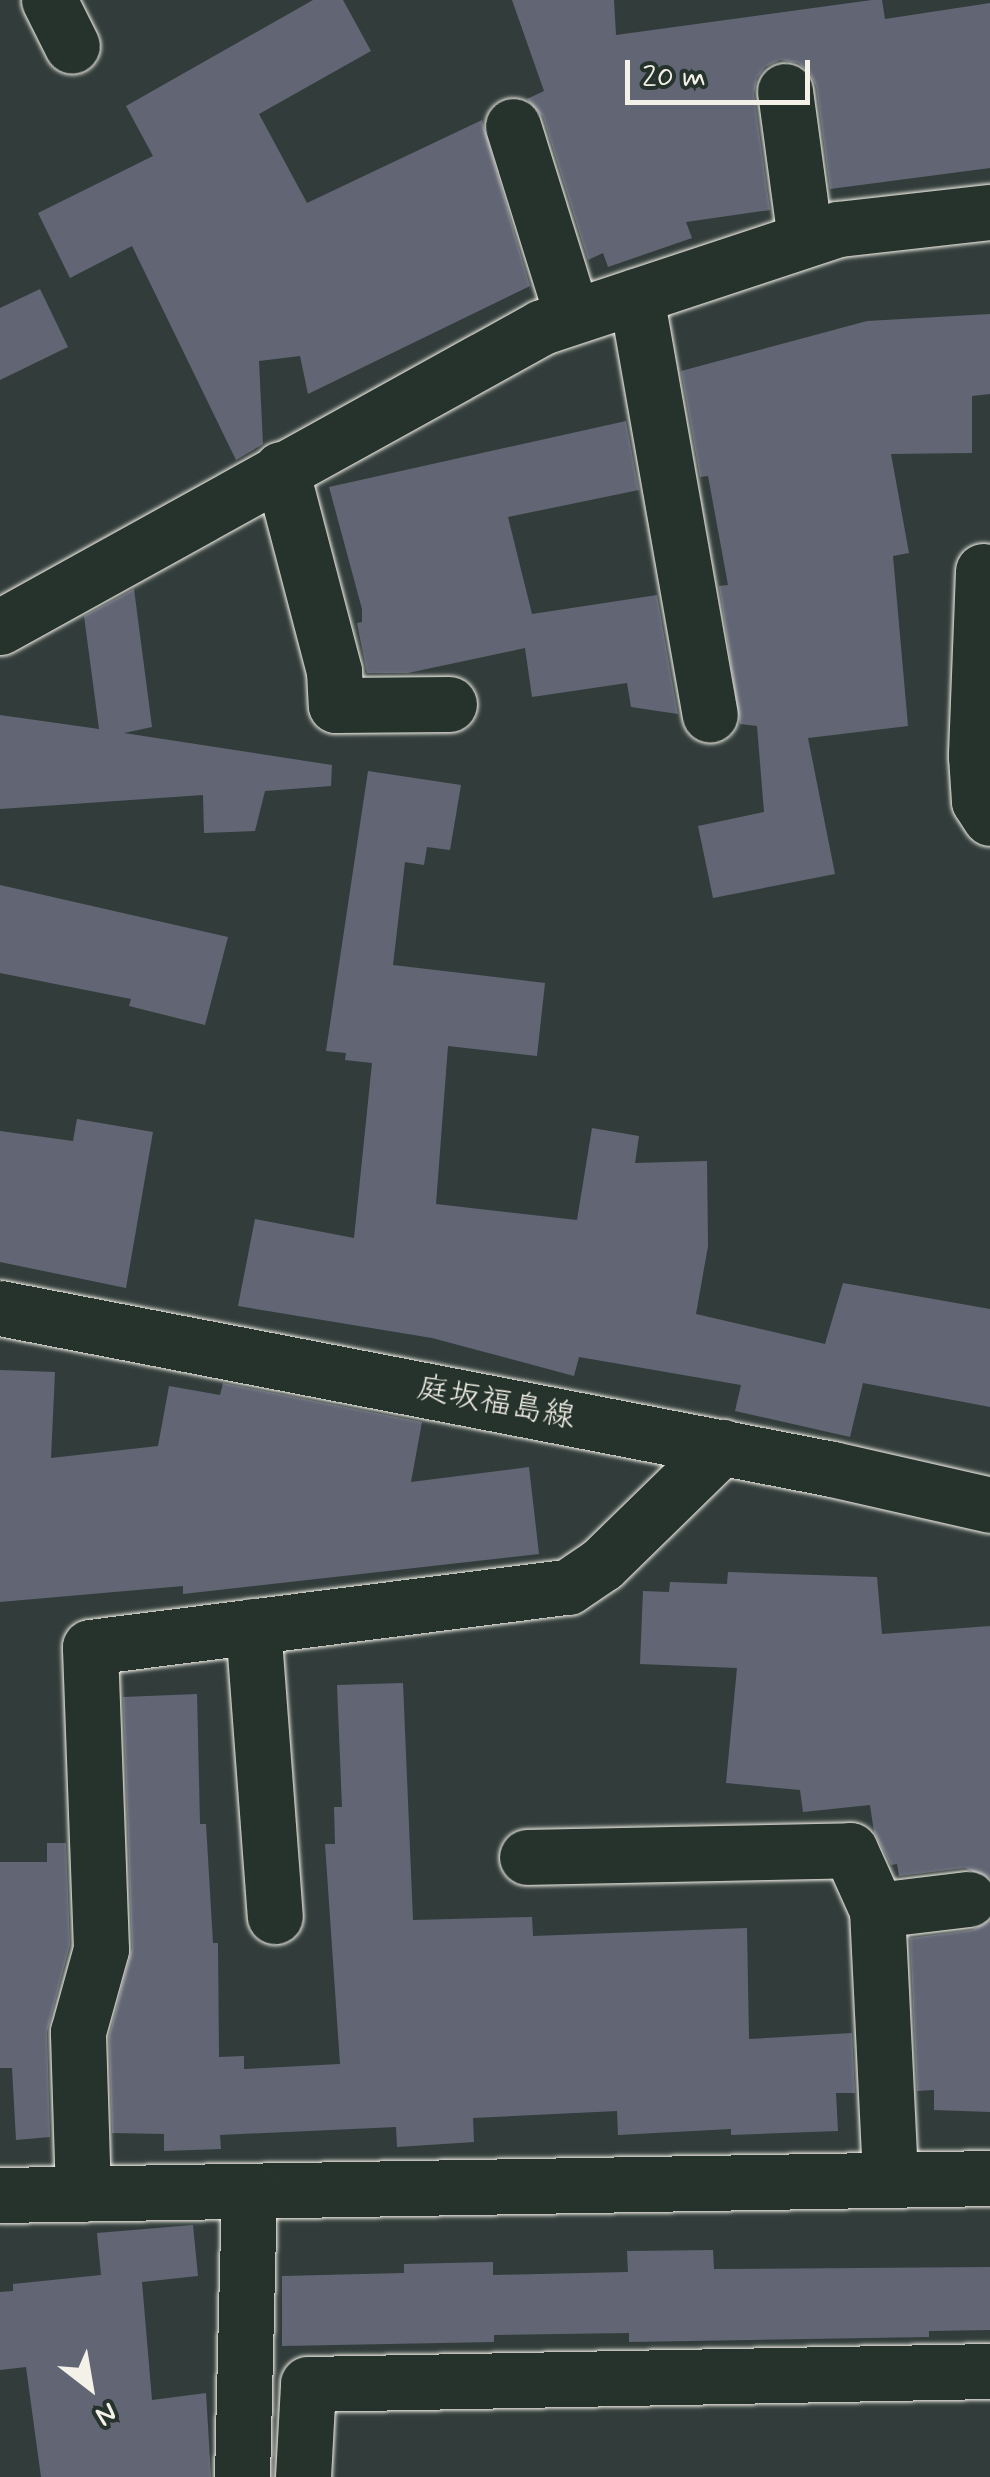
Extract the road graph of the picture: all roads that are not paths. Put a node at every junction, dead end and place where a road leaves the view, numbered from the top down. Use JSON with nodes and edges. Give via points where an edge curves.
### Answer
{"nodes":[{"id":1,"x":785,"y":91,"type":"dead end"},
{"id":2,"x":512,"y":126,"type":"dead end"},
{"id":3,"x":990,"y":212,"type":"edge"},
{"id":4,"x":805,"y":239,"type":"junction"},
{"id":5,"x":636,"y":296,"type":"junction"},
{"id":6,"x":572,"y":316,"type":"junction"},
{"id":7,"x":281,"y":468,"type":"junction"},
{"id":8,"x":983,"y":571,"type":"dead end"},
{"id":9,"x":0,"y":626,"type":"edge"},
{"id":10,"x":450,"y":704,"type":"dead end"},
{"id":11,"x":710,"y":715,"type":"dead end"},
{"id":12,"x":990,"y":818,"type":"edge"},
{"id":13,"x":0,"y":1308,"type":"edge"},
{"id":14,"x":722,"y":1448,"type":"junction"},
{"id":15,"x":990,"y":1504,"type":"edge"},
{"id":16,"x":253,"y":1626,"type":"junction"},
{"id":17,"x":527,"y":1857,"type":"dead end"},
{"id":18,"x":968,"y":1899,"type":"dead end"},
{"id":19,"x":876,"y":1910,"type":"junction"},
{"id":20,"x":275,"y":1916,"type":"dead end"},
{"id":21,"x":990,"y":2178,"type":"edge"},
{"id":22,"x":890,"y":2180,"type":"junction"},
{"id":23,"x":249,"y":2191,"type":"junction"},
{"id":24,"x":83,"y":2194,"type":"junction"},
{"id":25,"x":0,"y":2195,"type":"edge"},
{"id":26,"x":990,"y":2371,"type":"edge"},
{"id":27,"x":242,"y":2477,"type":"edge"},
{"id":28,"x":304,"y":2477,"type":"edge"}],
"edges":[{"from":1,"to":4,"type":"street"},
{"from":2,"to":6,"type":"street"},
{"from":3,"to":4,"type":"street","via":[[838,229]]},
{"from":4,"to":5,"type":"street"},
{"from":5,"to":6,"type":"street"},
{"from":5,"to":11,"type":"street"},
{"from":6,"to":7,"type":"street"},
{"from":7,"to":9,"type":"street"},
{"from":7,"to":10,"type":"street","via":[[334,672],[336,705]]},
{"from":8,"to":12,"type":"street","via":[[976,756],[979,800]]},
{"from":13,"to":14,"type":"street","name":"庭坂福島線"},
{"from":14,"to":15,"type":"street","name":"庭坂福島線"},
{"from":14,"to":16,"type":"street","via":[[602,1564],[568,1587]]},
{"from":16,"to":20,"type":"street"},
{"from":16,"to":24,"type":"street","via":[[90,1648],[101,1949],[78,2032]]},
{"from":17,"to":19,"type":"street","via":[[850,1850]]},
{"from":18,"to":19,"type":"street"},
{"from":19,"to":22,"type":"street"},
{"from":21,"to":22,"type":"street"},
{"from":22,"to":23,"type":"street"},
{"from":23,"to":24,"type":"street"},
{"from":23,"to":27,"type":"street"},
{"from":24,"to":25,"type":"street"},
{"from":26,"to":28,"type":"street","via":[[308,2384]]}]}
